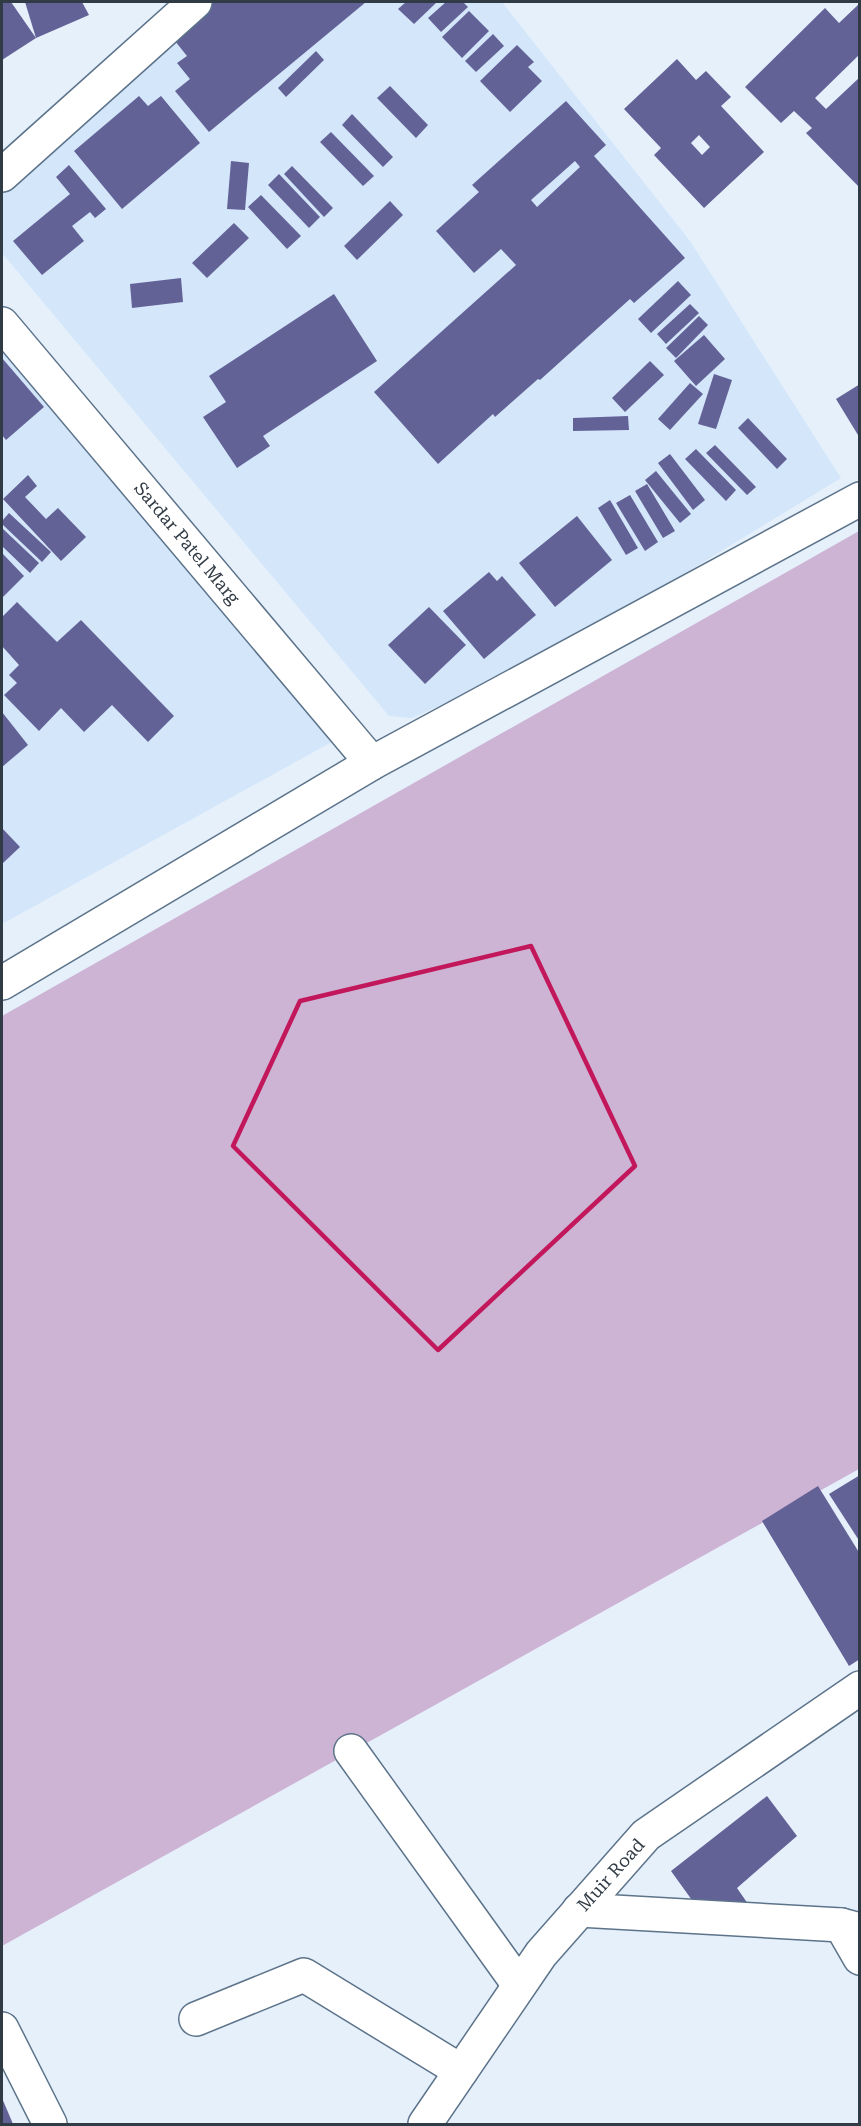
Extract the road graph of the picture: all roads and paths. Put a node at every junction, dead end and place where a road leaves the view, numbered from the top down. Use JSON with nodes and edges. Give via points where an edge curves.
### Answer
{"nodes":[{"id":1,"x":190,"y":3,"type":"edge"},
{"id":2,"x":2,"y":175,"type":"edge"},
{"id":3,"x":2,"y":324,"type":"edge"},
{"id":4,"x":860,"y":499,"type":"edge"},
{"id":5,"x":372,"y":763,"type":"junction"},
{"id":6,"x":2,"y":983,"type":"edge"},
{"id":7,"x":860,"y":1688,"type":"edge"},
{"id":8,"x":351,"y":1751,"type":"dead end"},
{"id":9,"x":579,"y":1910,"type":"junction"},
{"id":10,"x":850,"y":1928,"type":"edge"},
{"id":11,"x":860,"y":1958,"type":"edge"},
{"id":12,"x":519,"y":1985,"type":"junction"},
{"id":13,"x":196,"y":2019,"type":"dead end"},
{"id":14,"x":2,"y":2029,"type":"edge"},
{"id":15,"x":461,"y":2071,"type":"junction"},
{"id":16,"x":50,"y":2124,"type":"edge"},
{"id":17,"x":425,"y":2124,"type":"edge"}],
"edges":[{"from":1,"to":2,"type":"street"},
{"from":3,"to":5,"type":"street","name":"Sardar Patel Marg"},
{"from":4,"to":5,"type":"street"},
{"from":5,"to":6,"type":"street"},
{"from":7,"to":9,"type":"street","name":"Muir Road","via":[[646,1835]]},
{"from":8,"to":12,"type":"street"},
{"from":9,"to":10,"type":"street"},
{"from":9,"to":12,"type":"street","name":"Muir Road"},
{"from":10,"to":11,"type":"street"},
{"from":12,"to":15,"type":"street","name":"Muir Road"},
{"from":13,"to":15,"type":"street","via":[[304,1975]]},
{"from":14,"to":16,"type":"street"},
{"from":15,"to":17,"type":"street","name":"Muir Road"}]}
